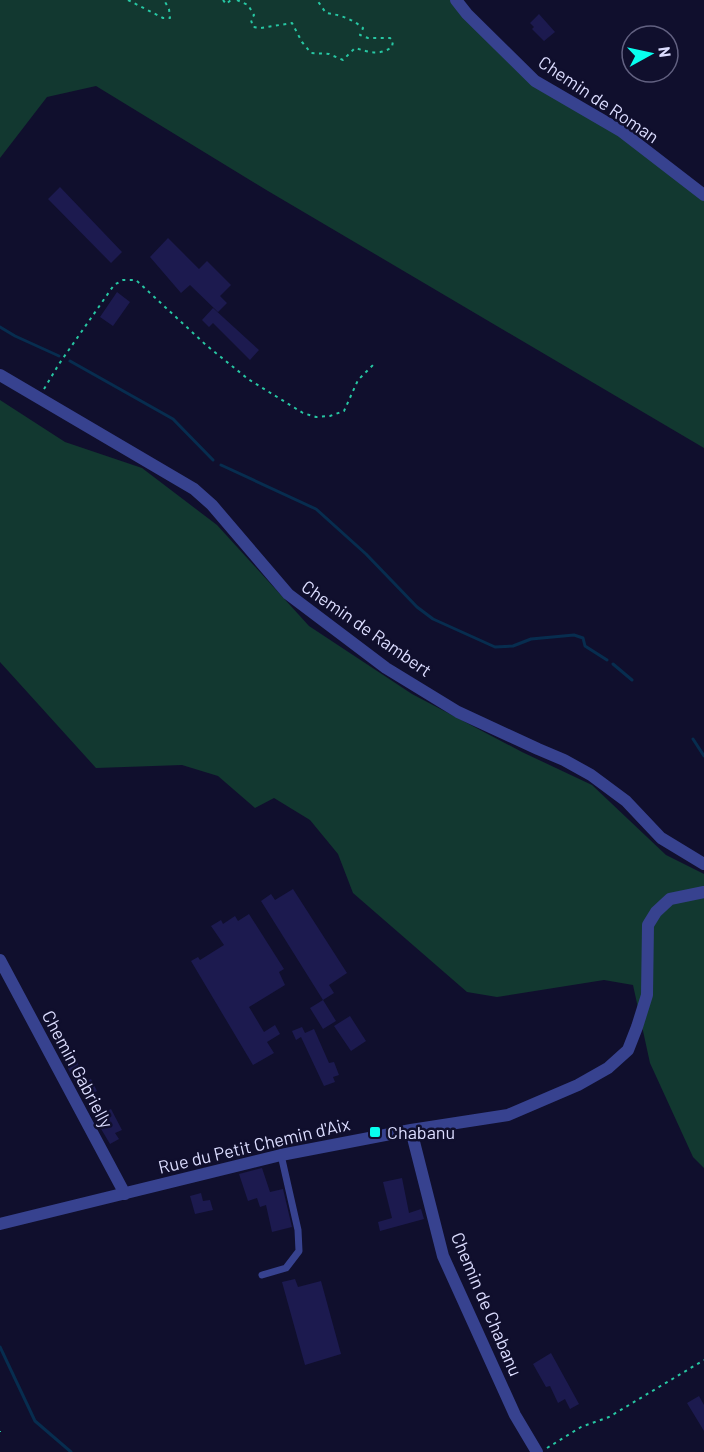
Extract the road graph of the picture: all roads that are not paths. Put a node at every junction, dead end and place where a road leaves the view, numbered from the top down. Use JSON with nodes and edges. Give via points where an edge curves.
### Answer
{"nodes":[{"id":1,"x":456,"y":0,"type":"edge"},
{"id":2,"x":704,"y":195,"type":"edge"},
{"id":3,"x":0,"y":375,"type":"edge"},
{"id":4,"x":704,"y":864,"type":"edge"},
{"id":5,"x":704,"y":891,"type":"edge"},
{"id":6,"x":0,"y":960,"type":"edge"},
{"id":7,"x":411,"y":1130,"type":"junction"},
{"id":8,"x":280,"y":1155,"type":"junction"},
{"id":9,"x":125,"y":1194,"type":"junction"},
{"id":10,"x":0,"y":1224,"type":"edge"},
{"id":11,"x":262,"y":1275,"type":"dead end"},
{"id":12,"x":537,"y":1452,"type":"edge"}],
"edges":[{"from":1,"to":2,"type":"street","name":"Chemin de Roman","via":[[535,81],[621,131]]},
{"from":3,"to":4,"type":"street","name":"Chemin de Rambert","via":[[194,489],[288,594],[386,668],[458,712],[591,775],[626,801],[662,838]]},
{"from":5,"to":7,"type":"street","name":"Rue du Petit Chemin d'Aix","via":[[670,899],[648,925],[647,995],[641,1017],[628,1050],[608,1068],[508,1115]]},
{"from":6,"to":9,"type":"street","name":"Chemin Gabrielly"},
{"from":7,"to":8,"type":"street","name":"Rue du Petit Chemin d'Aix"},
{"from":7,"to":12,"type":"street","name":"Chemin de Chabanu","via":[[443,1256]]},
{"from":8,"to":9,"type":"street","name":"Rue du Petit Chemin d'Aix"},
{"from":8,"to":11,"type":"lane","via":[[298,1230],[299,1251],[286,1269]]},
{"from":9,"to":10,"type":"street","name":"Rue du Petit Chemin d'Aix"}]}
